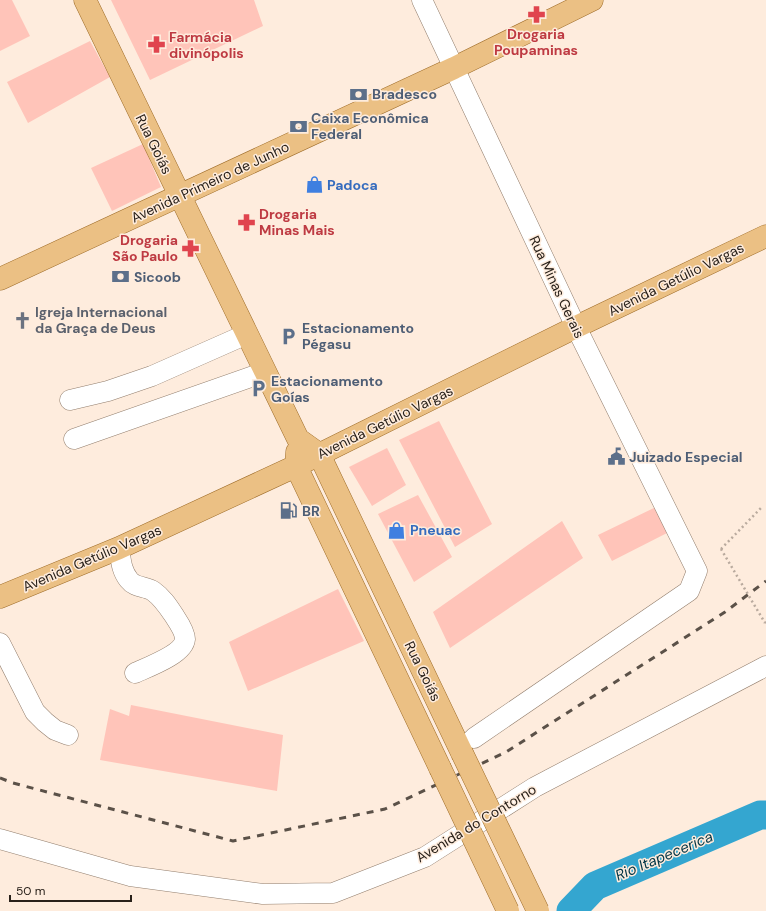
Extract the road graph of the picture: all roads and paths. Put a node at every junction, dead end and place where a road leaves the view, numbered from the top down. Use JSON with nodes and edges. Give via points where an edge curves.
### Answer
{"nodes":[{"id":1,"x":85,"y":0,"type":"edge"},
{"id":2,"x":422,"y":0,"type":"edge"},
{"id":3,"x":592,"y":0,"type":"edge"},
{"id":4,"x":454,"y":68,"type":"junction"},
{"id":5,"x":179,"y":196,"type":"junction"},
{"id":6,"x":766,"y":236,"type":"edge"},
{"id":7,"x":0,"y":279,"type":"edge"},
{"id":8,"x":576,"y":327,"type":"junction"},
{"id":9,"x":247,"y":334,"type":"junction"},
{"id":10,"x":265,"y":372,"type":"junction"},
{"id":11,"x":70,"y":400,"type":"dead end"},
{"id":12,"x":74,"y":439,"type":"dead end"},
{"id":13,"x":298,"y":439,"type":"junction"},
{"id":14,"x":319,"y":454,"type":"junction"},
{"id":15,"x":296,"y":466,"type":"junction"},
{"id":16,"x":761,"y":508,"type":"dead end"},
{"id":17,"x":119,"y":548,"type":"junction"},
{"id":18,"x":0,"y":597,"type":"edge"},
{"id":19,"x":765,"y":622,"type":"edge"},
{"id":20,"x":0,"y":643,"type":"edge"},
{"id":21,"x":766,"y":666,"type":"edge"},
{"id":22,"x":135,"y":673,"type":"dead end"},
{"id":23,"x":68,"y":735,"type":"dead end"},
{"id":24,"x":468,"y":745,"type":"junction"},
{"id":25,"x":0,"y":838,"type":"edge"},
{"id":26,"x":508,"y":911,"type":"edge"},
{"id":27,"x":538,"y":911,"type":"edge"}],
"edges":[{"from":1,"to":5,"type":"main road","name":"Rua Goiás"},
{"from":2,"to":4,"type":"street","name":"Rua Minas Gerais"},
{"from":3,"to":4,"type":"main road","name":"Avenida Primeiro de Junho"},
{"from":4,"to":5,"type":"main road","name":"Avenida Primeiro de Junho"},
{"from":4,"to":8,"type":"street","name":"Rua Minas Gerais"},
{"from":5,"to":7,"type":"main road","name":"Avenida Primeiro de Junho"},
{"from":5,"to":9,"type":"main road","name":"Rua Goiás"},
{"from":6,"to":8,"type":"main road","name":"Avenida Getúlio Vargas"},
{"from":8,"to":14,"type":"main road","name":"Avenida Getúlio Vargas"},
{"from":8,"to":24,"type":"street","name":"Rua Minas Gerais","via":[[697,571],[690,591]]},
{"from":9,"to":10,"type":"main road","name":"Rua Goiás"},
{"from":9,"to":11,"type":"street","via":[[152,376],[108,391]]},
{"from":10,"to":12,"type":"street"},
{"from":10,"to":13,"type":"main road","name":"Rua Goiás"},
{"from":13,"to":14,"type":"main road","name":"Rua Goiás"},
{"from":13,"to":15,"type":"main road","name":"Rua Goiás"},
{"from":14,"to":15,"type":"main road","name":"Avenida Getúlio Vargas"},
{"from":14,"to":24,"type":"main road","name":"Rua Goiás"},
{"from":15,"to":17,"type":"main road","name":"Avenida Getúlio Vargas"},
{"from":15,"to":26,"type":"main road","name":"Rua Goiás","bridge":true},
{"from":16,"to":19,"type":"path","bridge":true,"via":[[721,549]]},
{"from":17,"to":18,"type":"main road","name":"Avenida Getúlio Vargas"},
{"from":17,"to":22,"type":"street","via":[[122,568],[130,582],[157,594],[177,620],[185,638],[184,644],[173,655]]},
{"from":20,"to":23,"type":"street","via":[[35,712],[55,730]]},
{"from":21,"to":25,"type":"street","name":"Avenida do Contorno","via":[[535,787],[425,857],[333,892],[263,894],[130,876]]},
{"from":24,"to":27,"type":"main road","name":"Rua Goiás","bridge":true}]}
